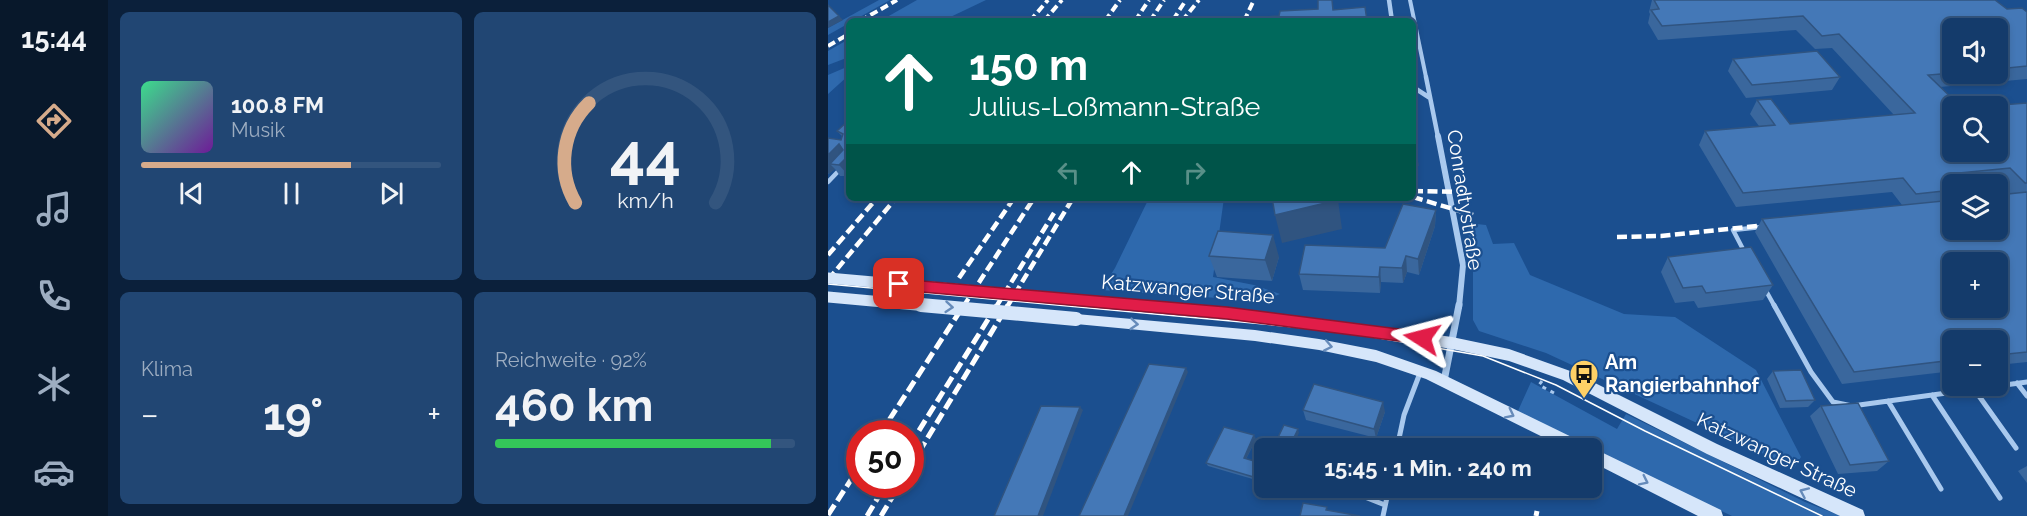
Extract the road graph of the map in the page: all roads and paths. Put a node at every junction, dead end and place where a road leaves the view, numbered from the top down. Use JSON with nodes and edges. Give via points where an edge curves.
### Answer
{"nodes":[{"id":1,"x":1389,"y":0,"type":"edge"},
{"id":2,"x":1410,"y":0,"type":"edge"},
{"id":3,"x":1392,"y":18,"type":"edge"},
{"id":4,"x":1414,"y":18,"type":"edge"},
{"id":5,"x":1416,"y":29,"type":"edge"},
{"id":6,"x":1426,"y":77,"type":"joint"},
{"id":7,"x":1416,"y":89,"type":"edge"},
{"id":8,"x":1431,"y":99,"type":"junction"},
{"id":9,"x":846,"y":163,"type":"edge"},
{"id":10,"x":828,"y":182,"type":"edge"},
{"id":11,"x":1767,"y":227,"type":"edge"},
{"id":12,"x":1749,"y":260,"type":"edge"},
{"id":13,"x":828,"y":278,"type":"edge"},
{"id":14,"x":1761,"y":280,"type":"edge"},
{"id":15,"x":828,"y":297,"type":"edge"},
{"id":16,"x":1452,"y":343,"type":"junction"},
{"id":17,"x":1421,"y":370,"type":"junction"},
{"id":18,"x":1444,"y":381,"type":"junction"},
{"id":19,"x":2027,"y":382,"type":"edge"},
{"id":20,"x":2017,"y":384,"type":"junction"},
{"id":21,"x":2008,"y":385,"type":"edge"},
{"id":22,"x":1942,"y":394,"type":"edge"},
{"id":23,"x":1932,"y":395,"type":"junction"},
{"id":24,"x":1979,"y":396,"type":"edge"},
{"id":25,"x":2027,"y":396,"type":"edge"},
{"id":26,"x":1888,"y":401,"type":"junction"},
{"id":27,"x":1399,"y":438,"type":"edge"},
{"id":28,"x":1559,"y":438,"type":"edge"},
{"id":29,"x":2016,"y":448,"type":"dead end"},
{"id":30,"x":1602,"y":460,"type":"edge"},
{"id":31,"x":1941,"y":489,"type":"dead end"},
{"id":32,"x":1367,"y":498,"type":"edge"},
{"id":33,"x":1387,"y":498,"type":"edge"},
{"id":34,"x":2000,"y":498,"type":"dead end"},
{"id":35,"x":1385,"y":505,"type":"junction"},
{"id":36,"x":1383,"y":516,"type":"edge"},
{"id":37,"x":1715,"y":516,"type":"edge"},
{"id":38,"x":1857,"y":516,"type":"edge"}],
"edges":[{"from":1,"to":3,"type":"street"},
{"from":2,"to":4,"type":"lane"},
{"from":5,"to":6,"type":"lane"},
{"from":6,"to":8,"type":"street","name":"Conradtystraße"},
{"from":7,"to":8,"type":"street"},
{"from":8,"to":16,"type":"street","name":"Conradtystraße","via":[[1463,265]]},
{"from":9,"to":10,"type":"lane"},
{"from":11,"to":12,"type":"lane","via":[[1733,230]]},
{"from":13,"to":16,"type":"main road","name":"Katzwanger Straße","bridge":true,"via":[[1267,317]]},
{"from":14,"to":26,"type":"lane","via":[[1811,372],[1833,402],[1852,406]]},
{"from":15,"to":17,"type":"main road","name":"Katzwanger Straße","one_way":true,"bridge":true,"via":[[1235,333],[1364,353]]},
{"from":16,"to":18,"type":"street","name":"Conradtystraße"},
{"from":38,"to":16,"type":"main road","name":"Katzwanger Straße","one_way":true,"via":[[1558,372],[1509,355]]},
{"from":17,"to":18,"type":"main road","name":"Katzwanger Straße"},
{"from":17,"to":27,"type":"lane"},
{"from":18,"to":28,"type":"main road","name":"Katzwanger Straße","one_way":true},
{"from":19,"to":20,"type":"lane"},
{"from":20,"to":21,"type":"lane"},
{"from":20,"to":25,"type":"lane"},
{"from":22,"to":23,"type":"lane"},
{"from":23,"to":26,"type":"lane"},
{"from":23,"to":34,"type":"lane"},
{"from":24,"to":29,"type":"lane"},
{"from":26,"to":31,"type":"lane"},
{"from":30,"to":37,"type":"main road","one_way":true},
{"from":32,"to":35,"type":"lane"},
{"from":33,"to":35,"type":"lane"},
{"from":35,"to":36,"type":"lane"}]}
